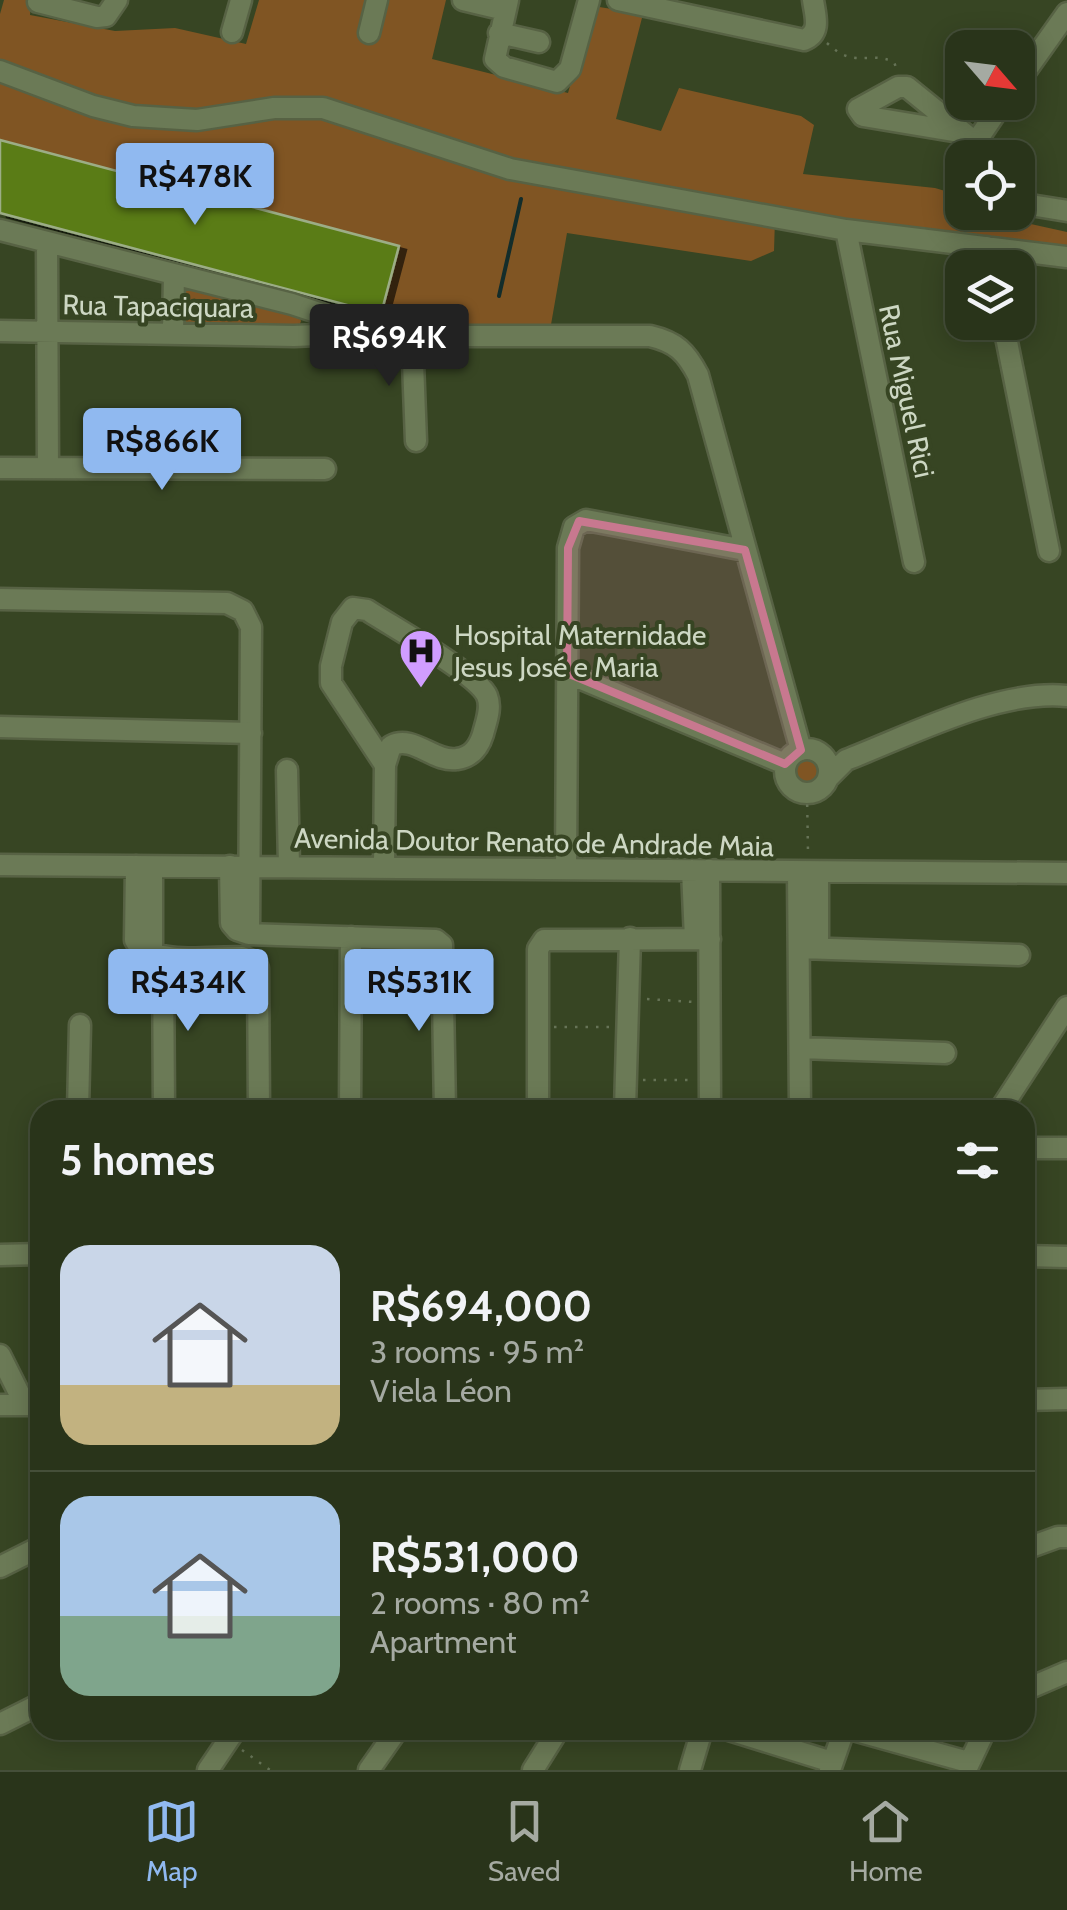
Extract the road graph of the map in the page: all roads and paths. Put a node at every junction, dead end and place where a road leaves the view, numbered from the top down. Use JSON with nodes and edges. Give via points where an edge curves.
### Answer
{"nodes":[{"id":1,"x":117,"y":0,"type":"edge"},
{"id":2,"x":242,"y":0,"type":"edge"},
{"id":3,"x":378,"y":0,"type":"edge"},
{"id":4,"x":463,"y":0,"type":"edge"},
{"id":5,"x":589,"y":0,"type":"edge"},
{"id":6,"x":618,"y":0,"type":"edge"},
{"id":7,"x":813,"y":0,"type":"edge"},
{"id":8,"x":38,"y":2,"type":"edge"},
{"id":9,"x":506,"y":5,"type":"edge"},
{"id":10,"x":1067,"y":13,"type":"edge"},
{"id":11,"x":815,"y":30,"type":"junction"},
{"id":12,"x":232,"y":32,"type":"dead end"},
{"id":13,"x":369,"y":33,"type":"dead end"},
{"id":14,"x":539,"y":42,"type":"dead end"},
{"id":15,"x":497,"y":43,"type":"junction"},
{"id":16,"x":1035,"y":58,"type":"edge"},
{"id":17,"x":0,"y":72,"type":"edge"},
{"id":18,"x":898,"y":88,"type":"junction"},
{"id":19,"x":951,"y":140,"type":"edge"},
{"id":20,"x":945,"y":148,"type":"edge"},
{"id":21,"x":1035,"y":206,"type":"edge"},
{"id":22,"x":1067,"y":211,"type":"edge"},
{"id":23,"x":0,"y":230,"type":"edge"},
{"id":24,"x":846,"y":230,"type":"junction"},
{"id":25,"x":46,"y":242,"type":"junction"},
{"id":26,"x":953,"y":250,"type":"edge"},
{"id":27,"x":1035,"y":257,"type":"edge"},
{"id":28,"x":1067,"y":257,"type":"edge"},
{"id":29,"x":174,"y":274,"type":"junction"},
{"id":30,"x":292,"y":304,"type":"junction"},
{"id":31,"x":46,"y":330,"type":"junction"},
{"id":32,"x":0,"y":331,"type":"edge"},
{"id":33,"x":376,"y":332,"type":"junction"},
{"id":34,"x":173,"y":334,"type":"junction"},
{"id":35,"x":294,"y":336,"type":"junction"},
{"id":36,"x":412,"y":336,"type":"junction"},
{"id":37,"x":1007,"y":340,"type":"edge"},
{"id":38,"x":416,"y":441,"type":"dead end"},
{"id":39,"x":0,"y":468,"type":"edge"},
{"id":40,"x":48,"y":468,"type":"junction"},
{"id":41,"x":324,"y":470,"type":"dead end"},
{"id":42,"x":745,"y":550,"type":"junction"},
{"id":43,"x":1049,"y":552,"type":"dead end"},
{"id":44,"x":914,"y":562,"type":"dead end"},
{"id":45,"x":0,"y":599,"type":"edge"},
{"id":46,"x":567,"y":672,"type":"junction"},
{"id":47,"x":1067,"y":696,"type":"edge"},
{"id":48,"x":0,"y":728,"type":"edge"},
{"id":49,"x":252,"y":733,"type":"junction"},
{"id":50,"x":801,"y":755,"type":"junction"},
{"id":51,"x":846,"y":760,"type":"junction"},
{"id":52,"x":385,"y":765,"type":"junction"},
{"id":53,"x":287,"y":770,"type":"dead end"},
{"id":54,"x":828,"y":778,"type":"junction"},
{"id":55,"x":807,"y":794,"type":"junction"},
{"id":56,"x":0,"y":865,"type":"edge"},
{"id":57,"x":144,"y":866,"type":"junction"},
{"id":58,"x":240,"y":866,"type":"junction"},
{"id":59,"x":289,"y":866,"type":"junction"},
{"id":60,"x":384,"y":867,"type":"junction"},
{"id":61,"x":566,"y":868,"type":"junction"},
{"id":62,"x":701,"y":870,"type":"junction"},
{"id":63,"x":808,"y":873,"type":"junction"},
{"id":64,"x":1067,"y":873,"type":"edge"},
{"id":65,"x":351,"y":937,"type":"junction"},
{"id":66,"x":630,"y":938,"type":"junction"},
{"id":67,"x":703,"y":939,"type":"junction"},
{"id":68,"x":809,"y":948,"type":"junction"},
{"id":69,"x":1019,"y":955,"type":"dead end"},
{"id":70,"x":157,"y":956,"type":"junction"},
{"id":71,"x":628,"y":998,"type":"junction"},
{"id":72,"x":710,"y":1003,"type":"junction"},
{"id":73,"x":1067,"y":1007,"type":"edge"},
{"id":74,"x":80,"y":1026,"type":"dead end"},
{"id":75,"x":627,"y":1026,"type":"junction"},
{"id":76,"x":540,"y":1027,"type":"junction"},
{"id":77,"x":1056,"y":1040,"type":"edge"},
{"id":78,"x":800,"y":1048,"type":"junction"},
{"id":79,"x":945,"y":1054,"type":"dead end"},
{"id":80,"x":626,"y":1080,"type":"junction"},
{"id":81,"x":710,"y":1080,"type":"junction"},
{"id":82,"x":78,"y":1100,"type":"edge"},
{"id":83,"x":164,"y":1100,"type":"edge"},
{"id":84,"x":260,"y":1100,"type":"edge"},
{"id":85,"x":350,"y":1100,"type":"edge"},
{"id":86,"x":444,"y":1100,"type":"edge"},
{"id":87,"x":538,"y":1100,"type":"edge"},
{"id":88,"x":625,"y":1100,"type":"edge"},
{"id":89,"x":710,"y":1100,"type":"edge"},
{"id":90,"x":800,"y":1100,"type":"edge"},
{"id":91,"x":1008,"y":1100,"type":"edge"},
{"id":92,"x":1035,"y":1148,"type":"edge"},
{"id":93,"x":1067,"y":1148,"type":"edge"},
{"id":94,"x":30,"y":1254,"type":"edge"},
{"id":95,"x":0,"y":1255,"type":"edge"},
{"id":96,"x":1035,"y":1256,"type":"edge"},
{"id":97,"x":1067,"y":1257,"type":"edge"},
{"id":98,"x":0,"y":1355,"type":"edge"},
{"id":99,"x":1067,"y":1398,"type":"edge"},
{"id":100,"x":30,"y":1400,"type":"edge"},
{"id":101,"x":1035,"y":1400,"type":"edge"},
{"id":102,"x":0,"y":1404,"type":"edge"},
{"id":103,"x":30,"y":1405,"type":"edge"},
{"id":104,"x":30,"y":1406,"type":"edge"},
{"id":105,"x":0,"y":1418,"type":"edge"},
{"id":106,"x":1035,"y":1536,"type":"edge"},
{"id":107,"x":1062,"y":1537,"type":"edge"},
{"id":108,"x":1035,"y":1546,"type":"edge"},
{"id":109,"x":30,"y":1552,"type":"edge"},
{"id":110,"x":0,"y":1567,"type":"edge"},
{"id":111,"x":1067,"y":1672,"type":"edge"},
{"id":112,"x":1035,"y":1686,"type":"edge"},
{"id":113,"x":30,"y":1709,"type":"edge"},
{"id":114,"x":0,"y":1724,"type":"edge"},
{"id":115,"x":229,"y":1740,"type":"edge"},
{"id":116,"x":237,"y":1740,"type":"edge"},
{"id":117,"x":390,"y":1740,"type":"edge"},
{"id":118,"x":552,"y":1740,"type":"edge"},
{"id":119,"x":555,"y":1740,"type":"edge"},
{"id":120,"x":699,"y":1740,"type":"edge"},
{"id":121,"x":757,"y":1740,"type":"edge"},
{"id":122,"x":840,"y":1740,"type":"edge"},
{"id":123,"x":885,"y":1740,"type":"edge"},
{"id":124,"x":980,"y":1740,"type":"edge"},
{"id":125,"x":831,"y":1766,"type":"edge"},
{"id":126,"x":967,"y":1766,"type":"edge"},
{"id":127,"x":208,"y":1770,"type":"edge"},
{"id":128,"x":270,"y":1770,"type":"edge"},
{"id":129,"x":369,"y":1770,"type":"edge"},
{"id":130,"x":533,"y":1770,"type":"edge"},
{"id":131,"x":547,"y":1770,"type":"edge"},
{"id":132,"x":690,"y":1770,"type":"edge"}],
"edges":[{"from":1,"to":8,"type":"street","via":[[106,16],[97,17]]},
{"from":2,"to":12,"type":"street"},
{"from":3,"to":13,"type":"street"},
{"from":4,"to":9,"type":"street"},
{"from":5,"to":15,"type":"street","via":[[562,80],[504,66]]},
{"from":6,"to":11,"type":"street","via":[[797,39]]},
{"from":7,"to":11,"type":"street"},
{"from":9,"to":15,"type":"street"},
{"from":10,"to":16,"type":"street"},
{"from":11,"to":18,"type":"path","via":[[854,60],[894,62]]},
{"from":14,"to":15,"type":"street"},
{"from":17,"to":24,"type":"street","via":[[93,106],[168,120],[323,108],[510,169]]},
{"from":18,"to":19,"type":"street","via":[[912,90]]},
{"from":18,"to":20,"type":"street","via":[[860,106],[859,114]]},
{"from":21,"to":22,"type":"street"},
{"from":23,"to":25,"type":"street"},
{"from":24,"to":26,"type":"street"},
{"from":24,"to":44,"type":"street","name":"Rua Miguel Rici"},
{"from":25,"to":29,"type":"street"},
{"from":25,"to":31,"type":"street"},
{"from":27,"to":28,"type":"street"},
{"from":29,"to":30,"type":"street"},
{"from":29,"to":34,"type":"street"},
{"from":30,"to":33,"type":"street"},
{"from":30,"to":35,"type":"street","via":[[303,320]]},
{"from":31,"to":32,"type":"street","name":"Rua Tapaciquara"},
{"from":31,"to":34,"type":"street","name":"Rua Tapaciquara"},
{"from":31,"to":40,"type":"street"},
{"from":33,"to":35,"type":"street","name":"Rua Tapaciquara"},
{"from":33,"to":36,"type":"street"},
{"from":34,"to":35,"type":"street","name":"Rua Tapaciquara"},
{"from":36,"to":38,"type":"street"},
{"from":36,"to":42,"type":"street","via":[[650,336],[678,346],[698,376]]},
{"from":37,"to":43,"type":"street"},
{"from":39,"to":40,"type":"street"},
{"from":40,"to":41,"type":"street"},
{"from":42,"to":46,"type":"street","via":[[579,521],[568,548]]},
{"from":42,"to":50,"type":"street"},
{"from":45,"to":49,"type":"street","via":[[227,604],[243,611],[251,628]]},
{"from":46,"to":50,"type":"street"},
{"from":46,"to":61,"type":"street"},
{"from":47,"to":51,"type":"street","via":[[1042,693],[997,702]]},
{"from":48,"to":49,"type":"street"},
{"from":49,"to":58,"type":"street"},
{"from":50,"to":51,"type":"street"},
{"from":50,"to":54,"type":"street","via":[[828,762]]},
{"from":50,"to":55,"type":"street","via":[[788,784]]},
{"from":51,"to":54,"type":"street"},
{"from":52,"to":52,"type":"street","via":[[398,742],[452,760],[473,753],[490,707],[486,692],[465,672],[367,610],[353,608],[342,622],[331,684]]},
{"from":52,"to":60,"type":"street"},
{"from":53,"to":59,"type":"street"},
{"from":54,"to":55,"type":"street"},
{"from":55,"to":63,"type":"path"},
{"from":56,"to":57,"type":"street","name":"Avenida Doutor Renato de Andrade Maia"},
{"from":57,"to":58,"type":"street","name":"Avenida Doutor Renato de Andrade Maia"},
{"from":57,"to":70,"type":"street"},
{"from":58,"to":59,"type":"street","name":"Avenida Doutor Renato de Andrade Maia"},
{"from":58,"to":65,"type":"street","via":[[249,934]]},
{"from":59,"to":60,"type":"street","name":"Avenida Doutor Renato de Andrade Maia"},
{"from":60,"to":61,"type":"street","name":"Avenida Doutor Renato de Andrade Maia"},
{"from":61,"to":62,"type":"street","name":"Avenida Doutor Renato de Andrade Maia"},
{"from":62,"to":63,"type":"street","name":"Avenida Doutor Renato de Andrade Maia"},
{"from":62,"to":67,"type":"street"},
{"from":63,"to":64,"type":"street","name":"Avenida Doutor Renato de Andrade Maia"},
{"from":63,"to":68,"type":"street"},
{"from":65,"to":85,"type":"street"},
{"from":65,"to":86,"type":"street","via":[[442,945]]},
{"from":66,"to":67,"type":"street"},
{"from":66,"to":71,"type":"street"},
{"from":66,"to":76,"type":"street","via":[[544,940],[538,949]]},
{"from":67,"to":72,"type":"street"},
{"from":68,"to":69,"type":"street"},
{"from":68,"to":78,"type":"street"},
{"from":70,"to":83,"type":"street"},
{"from":70,"to":84,"type":"street","via":[[254,962]]},
{"from":71,"to":72,"type":"path"},
{"from":71,"to":75,"type":"street"},
{"from":72,"to":81,"type":"street"},
{"from":73,"to":77,"type":"street"},
{"from":74,"to":82,"type":"street"},
{"from":75,"to":76,"type":"path"},
{"from":75,"to":80,"type":"street"},
{"from":76,"to":87,"type":"street"},
{"from":77,"to":91,"type":"street"},
{"from":78,"to":79,"type":"street"},
{"from":78,"to":90,"type":"street"},
{"from":80,"to":81,"type":"path"},
{"from":80,"to":88,"type":"street"},
{"from":81,"to":89,"type":"street"},
{"from":92,"to":93,"type":"street"},
{"from":94,"to":95,"type":"street"},
{"from":96,"to":97,"type":"street"},
{"from":98,"to":100,"type":"street"},
{"from":99,"to":101,"type":"street"},
{"from":102,"to":103,"type":"street"},
{"from":104,"to":105,"type":"street"},
{"from":106,"to":107,"type":"street"},
{"from":107,"to":108,"type":"street"},
{"from":109,"to":110,"type":"street"},
{"from":111,"to":112,"type":"street"},
{"from":113,"to":114,"type":"street"},
{"from":115,"to":127,"type":"street"},
{"from":116,"to":128,"type":"path"},
{"from":117,"to":129,"type":"street"},
{"from":118,"to":130,"type":"street"},
{"from":119,"to":131,"type":"street"},
{"from":120,"to":132,"type":"street"},
{"from":121,"to":125,"type":"street"},
{"from":122,"to":125,"type":"street"},
{"from":123,"to":126,"type":"street"},
{"from":124,"to":126,"type":"street"}]}
